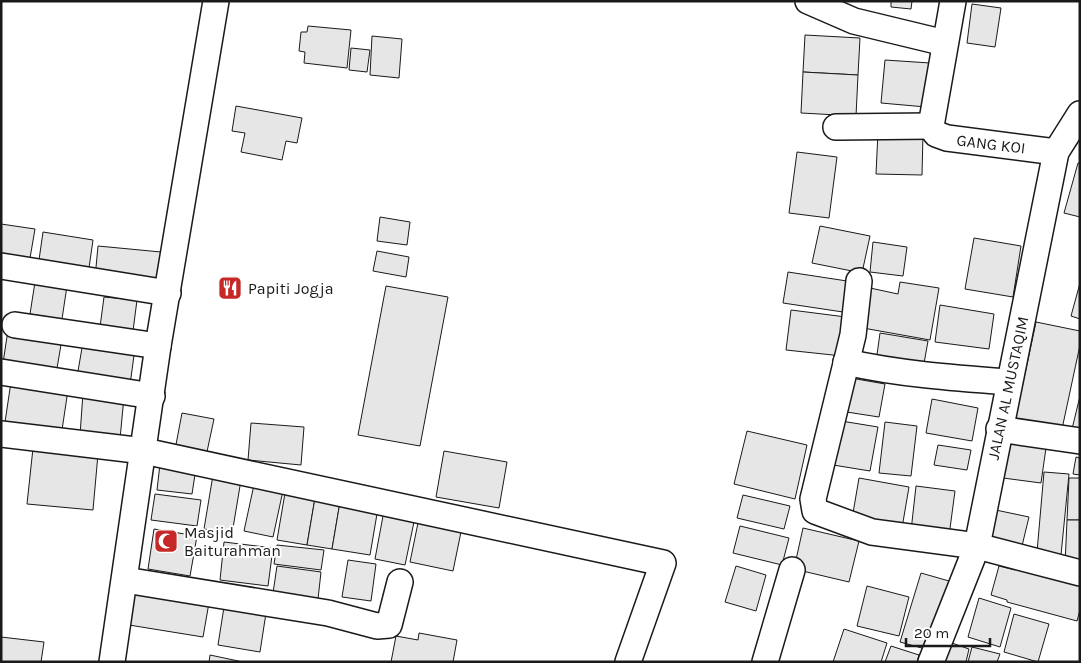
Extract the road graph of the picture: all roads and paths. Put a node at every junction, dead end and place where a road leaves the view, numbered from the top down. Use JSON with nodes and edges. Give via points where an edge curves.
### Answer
{"nodes":[{"id":1,"x":216,"y":1,"type":"edge"},
{"id":2,"x":808,"y":1,"type":"edge"},
{"id":3,"x":953,"y":1,"type":"edge"},
{"id":4,"x":945,"y":43,"type":"junction"},
{"id":5,"x":1080,"y":114,"type":"edge"},
{"id":6,"x":931,"y":126,"type":"junction"},
{"id":7,"x":836,"y":127,"type":"dead end"},
{"id":8,"x":1056,"y":152,"type":"junction"},
{"id":9,"x":1,"y":266,"type":"edge"},
{"id":10,"x":859,"y":281,"type":"dead end"},
{"id":11,"x":168,"y":293,"type":"junction"},
{"id":12,"x":15,"y":325,"type":"dead end"},
{"id":13,"x":158,"y":346,"type":"junction"},
{"id":14,"x":846,"y":362,"type":"junction"},
{"id":15,"x":1,"y":372,"type":"edge"},
{"id":16,"x":1008,"y":382,"type":"junction"},
{"id":17,"x":152,"y":396,"type":"junction"},
{"id":18,"x":999,"y":429,"type":"junction"},
{"id":19,"x":1,"y":434,"type":"edge"},
{"id":20,"x":1080,"y":441,"type":"edge"},
{"id":21,"x":144,"y":451,"type":"junction"},
{"id":22,"x":977,"y":546,"type":"junction"},
{"id":23,"x":792,"y":570,"type":"dead end"},
{"id":24,"x":1080,"y":573,"type":"edge"},
{"id":25,"x":125,"y":580,"type":"junction"},
{"id":26,"x":400,"y":582,"type":"dead end"},
{"id":27,"x":112,"y":662,"type":"edge"},
{"id":28,"x":628,"y":662,"type":"edge"},
{"id":29,"x":765,"y":662,"type":"edge"},
{"id":30,"x":931,"y":662,"type":"edge"}],
"edges":[{"from":1,"to":11,"type":"street"},
{"from":2,"to":4,"type":"street","via":[[854,21]]},
{"from":3,"to":4,"type":"street"},
{"from":4,"to":6,"type":"street"},
{"from":5,"to":8,"type":"street","name":"JALAN AL MUSTAQIM"},
{"from":6,"to":7,"type":"street"},
{"from":6,"to":8,"type":"street","name":"GANG KOI","via":[[936,134],[947,138]]},
{"from":8,"to":16,"type":"street","name":"JALAN AL MUSTAQIM"},
{"from":9,"to":11,"type":"street"},
{"from":10,"to":14,"type":"street","via":[[853,335]]},
{"from":11,"to":13,"type":"street"},
{"from":12,"to":13,"type":"street"},
{"from":13,"to":17,"type":"street"},
{"from":14,"to":16,"type":"street","via":[[936,376]]},
{"from":14,"to":22,"type":"street","via":[[813,499],[815,511],[872,532]]},
{"from":15,"to":17,"type":"street"},
{"from":16,"to":18,"type":"street","name":"JALAN AL MUSTAQIM"},
{"from":17,"to":21,"type":"street"},
{"from":18,"to":20,"type":"street"},
{"from":18,"to":22,"type":"street","name":"JALAN AL MUSTAQIM"},
{"from":19,"to":21,"type":"street"},
{"from":21,"to":25,"type":"street"},
{"from":21,"to":28,"type":"street","via":[[663,563]]},
{"from":22,"to":24,"type":"street"},
{"from":22,"to":30,"type":"street","name":"JALAN AL MUSTAQIM"},
{"from":23,"to":29,"type":"street"},
{"from":25,"to":26,"type":"street","via":[[328,613],[377,626],[388,625]]},
{"from":25,"to":27,"type":"street"}]}
